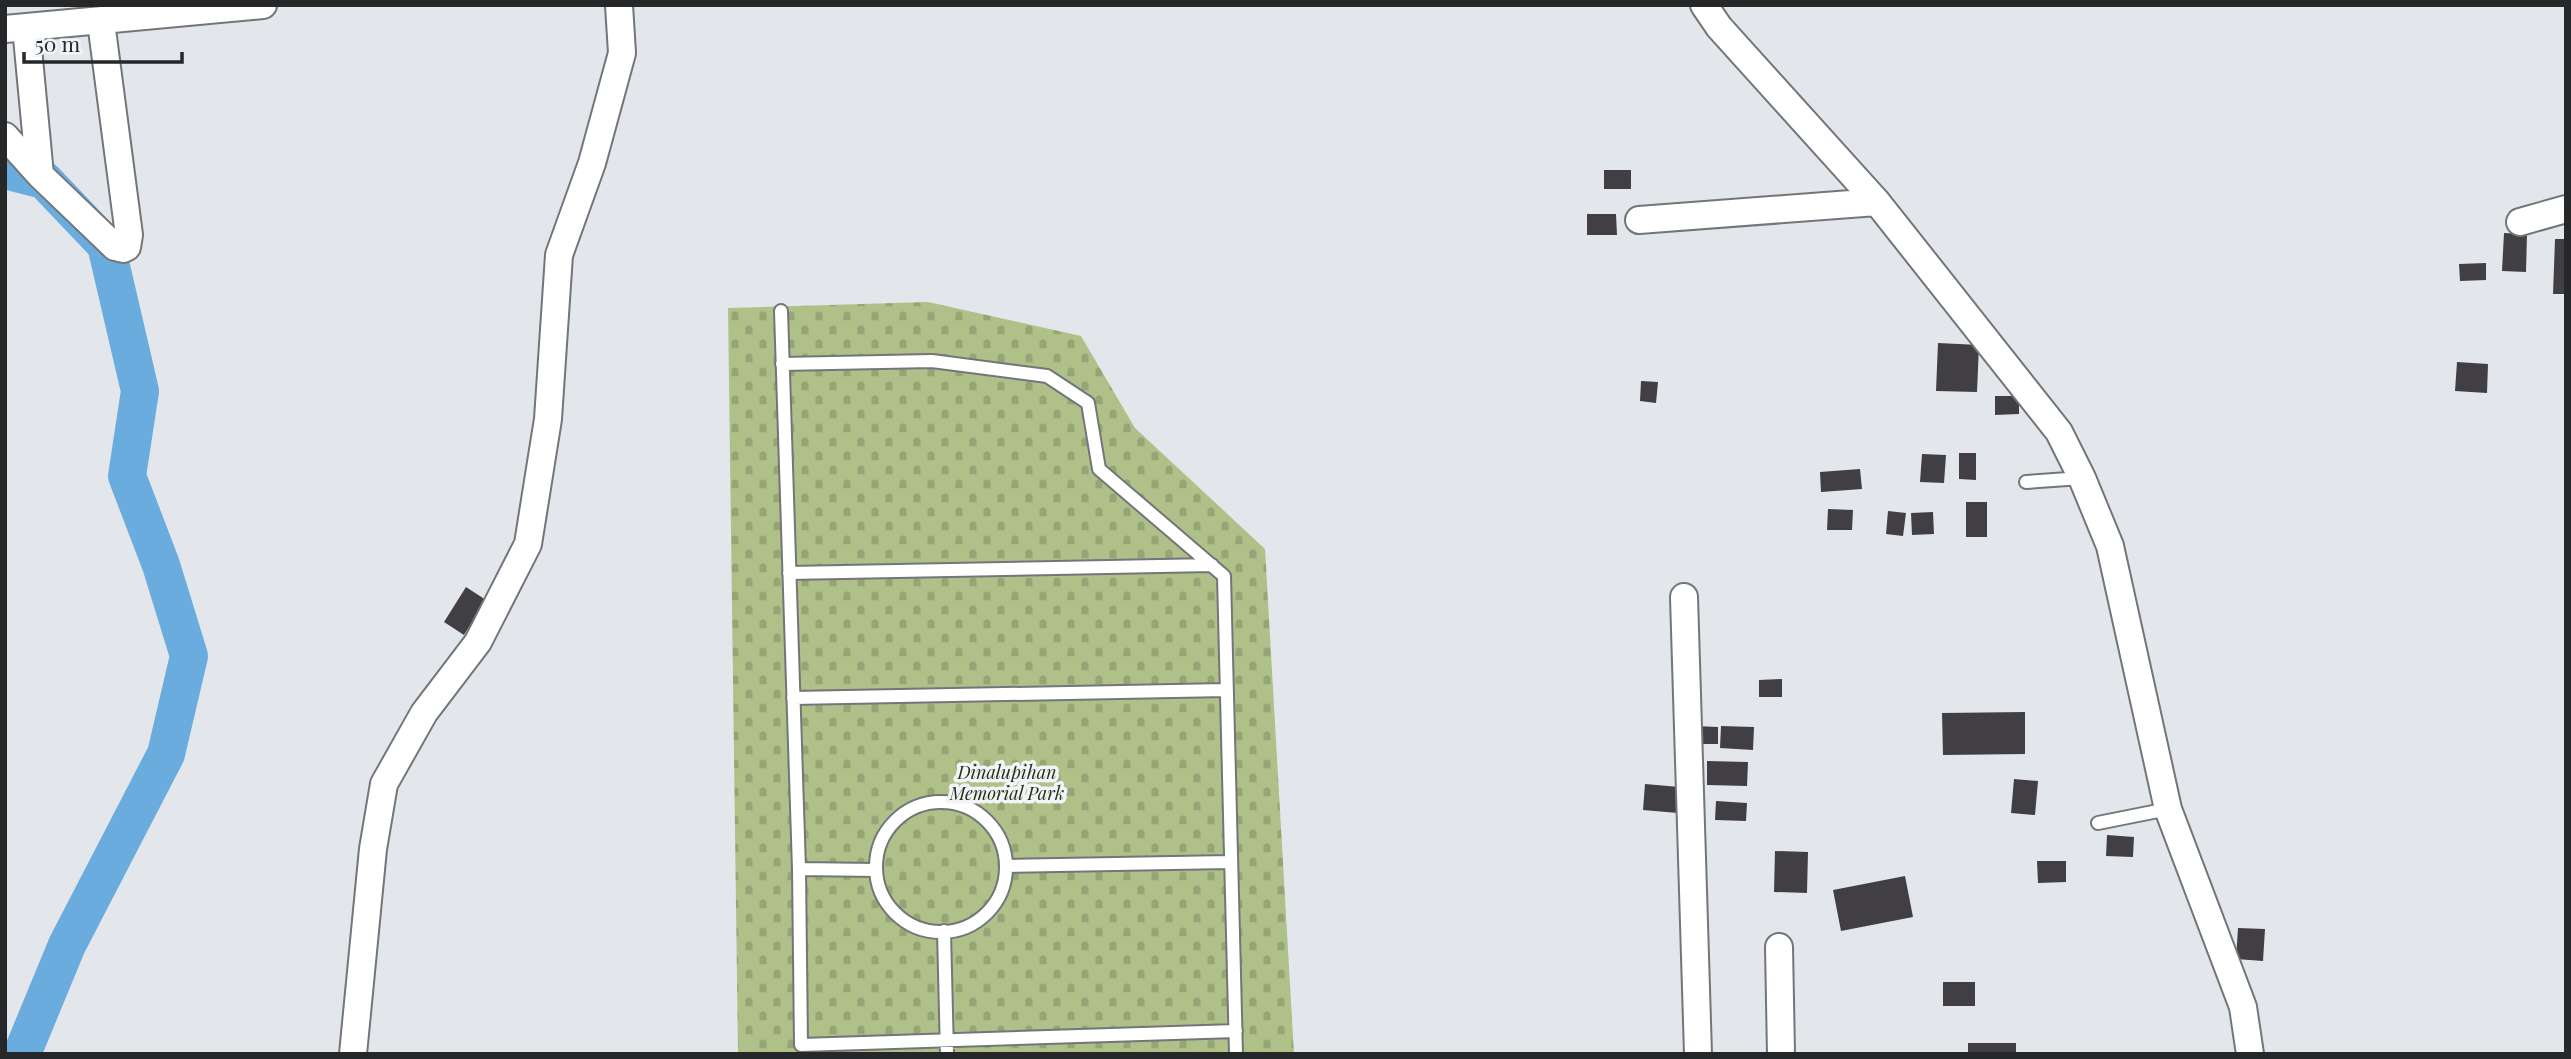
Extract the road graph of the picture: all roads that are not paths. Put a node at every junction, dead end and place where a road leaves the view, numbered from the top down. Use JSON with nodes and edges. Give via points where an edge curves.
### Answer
{"nodes":[{"id":1,"x":263,"y":5,"type":"edge"},
{"id":2,"x":619,"y":5,"type":"edge"},
{"id":3,"x":1704,"y":5,"type":"edge"},
{"id":4,"x":149,"y":11,"type":"edge"},
{"id":5,"x":70,"y":15,"type":"edge"},
{"id":6,"x":101,"y":22,"type":"junction"},
{"id":7,"x":16,"y":28,"type":"edge"},
{"id":8,"x":5,"y":136,"type":"edge"},
{"id":9,"x":40,"y":175,"type":"junction"},
{"id":10,"x":1877,"y":202,"type":"junction"},
{"id":11,"x":2566,"y":209,"type":"edge"},
{"id":12,"x":1639,"y":220,"type":"dead end"},
{"id":13,"x":2520,"y":222,"type":"dead end"},
{"id":14,"x":780,"y":311,"type":"dead end"},
{"id":15,"x":782,"y":364,"type":"junction"},
{"id":16,"x":2082,"y":478,"type":"junction"},
{"id":17,"x":2026,"y":482,"type":"dead end"},
{"id":18,"x":1212,"y":565,"type":"junction"},
{"id":19,"x":789,"y":573,"type":"junction"},
{"id":20,"x":1684,"y":597,"type":"dead end"},
{"id":21,"x":1226,"y":690,"type":"junction"},
{"id":22,"x":793,"y":698,"type":"junction"},
{"id":23,"x":2168,"y":809,"type":"junction"},
{"id":24,"x":2098,"y":823,"type":"dead end"},
{"id":25,"x":1229,"y":862,"type":"junction"},
{"id":26,"x":1006,"y":866,"type":"junction"},
{"id":27,"x":799,"y":869,"type":"junction"},
{"id":28,"x":876,"y":870,"type":"junction"},
{"id":29,"x":944,"y":931,"type":"junction"},
{"id":30,"x":1779,"y":947,"type":"dead end"},
{"id":31,"x":1236,"y":1031,"type":"junction"},
{"id":32,"x":947,"y":1040,"type":"junction"},
{"id":33,"x":353,"y":1054,"type":"edge"},
{"id":34,"x":947,"y":1054,"type":"edge"},
{"id":35,"x":1236,"y":1054,"type":"edge"},
{"id":36,"x":1698,"y":1054,"type":"edge"},
{"id":37,"x":1781,"y":1054,"type":"edge"},
{"id":38,"x":2250,"y":1054,"type":"edge"}],
"edges":[{"from":1,"to":4,"type":"street"},
{"from":2,"to":33,"type":"street","via":[[622,53],[592,163],[559,255],[548,419],[528,544],[478,642],[424,713],[384,784],[373,849]]},
{"from":3,"to":10,"type":"street"},
{"from":4,"to":6,"type":"street"},
{"from":5,"to":6,"type":"street"},
{"from":5,"to":7,"type":"street"},
{"from":6,"to":9,"type":"street","via":[[127,247],[115,247]]},
{"from":7,"to":9,"type":"street"},
{"from":8,"to":9,"type":"street"},
{"from":10,"to":12,"type":"street"},
{"from":10,"to":16,"type":"street","via":[[2059,432]]},
{"from":11,"to":13,"type":"street"},
{"from":14,"to":15,"type":"lane"},
{"from":15,"to":18,"type":"lane","via":[[932,361],[1047,376],[1088,403],[1099,469]]},
{"from":15,"to":19,"type":"lane"},
{"from":16,"to":17,"type":"lane"},
{"from":16,"to":23,"type":"street","via":[[2110,546]]},
{"from":18,"to":19,"type":"lane"},
{"from":18,"to":21,"type":"lane","via":[[1224,576]]},
{"from":19,"to":22,"type":"lane"},
{"from":20,"to":36,"type":"street"},
{"from":21,"to":22,"type":"lane"},
{"from":21,"to":25,"type":"lane"},
{"from":22,"to":27,"type":"lane"},
{"from":23,"to":24,"type":"lane"},
{"from":23,"to":38,"type":"street","via":[[2243,1007]]},
{"from":25,"to":26,"type":"lane"},
{"from":25,"to":31,"type":"lane"},
{"from":26,"to":28,"type":"lane","via":[[997,832],[981,815],[960,804],[932,802],[906,811],[886,830],[875,856]]},
{"from":26,"to":29,"type":"lane","via":[[997,901],[980,919]]},
{"from":27,"to":28,"type":"lane"},
{"from":27,"to":32,"type":"lane","via":[[801,1045]]},
{"from":28,"to":29,"type":"lane","via":[[877,884],[889,908],[909,924]]},
{"from":29,"to":32,"type":"lane"},
{"from":30,"to":37,"type":"street"},
{"from":31,"to":32,"type":"lane"},
{"from":31,"to":35,"type":"lane"},
{"from":32,"to":34,"type":"lane"}]}
